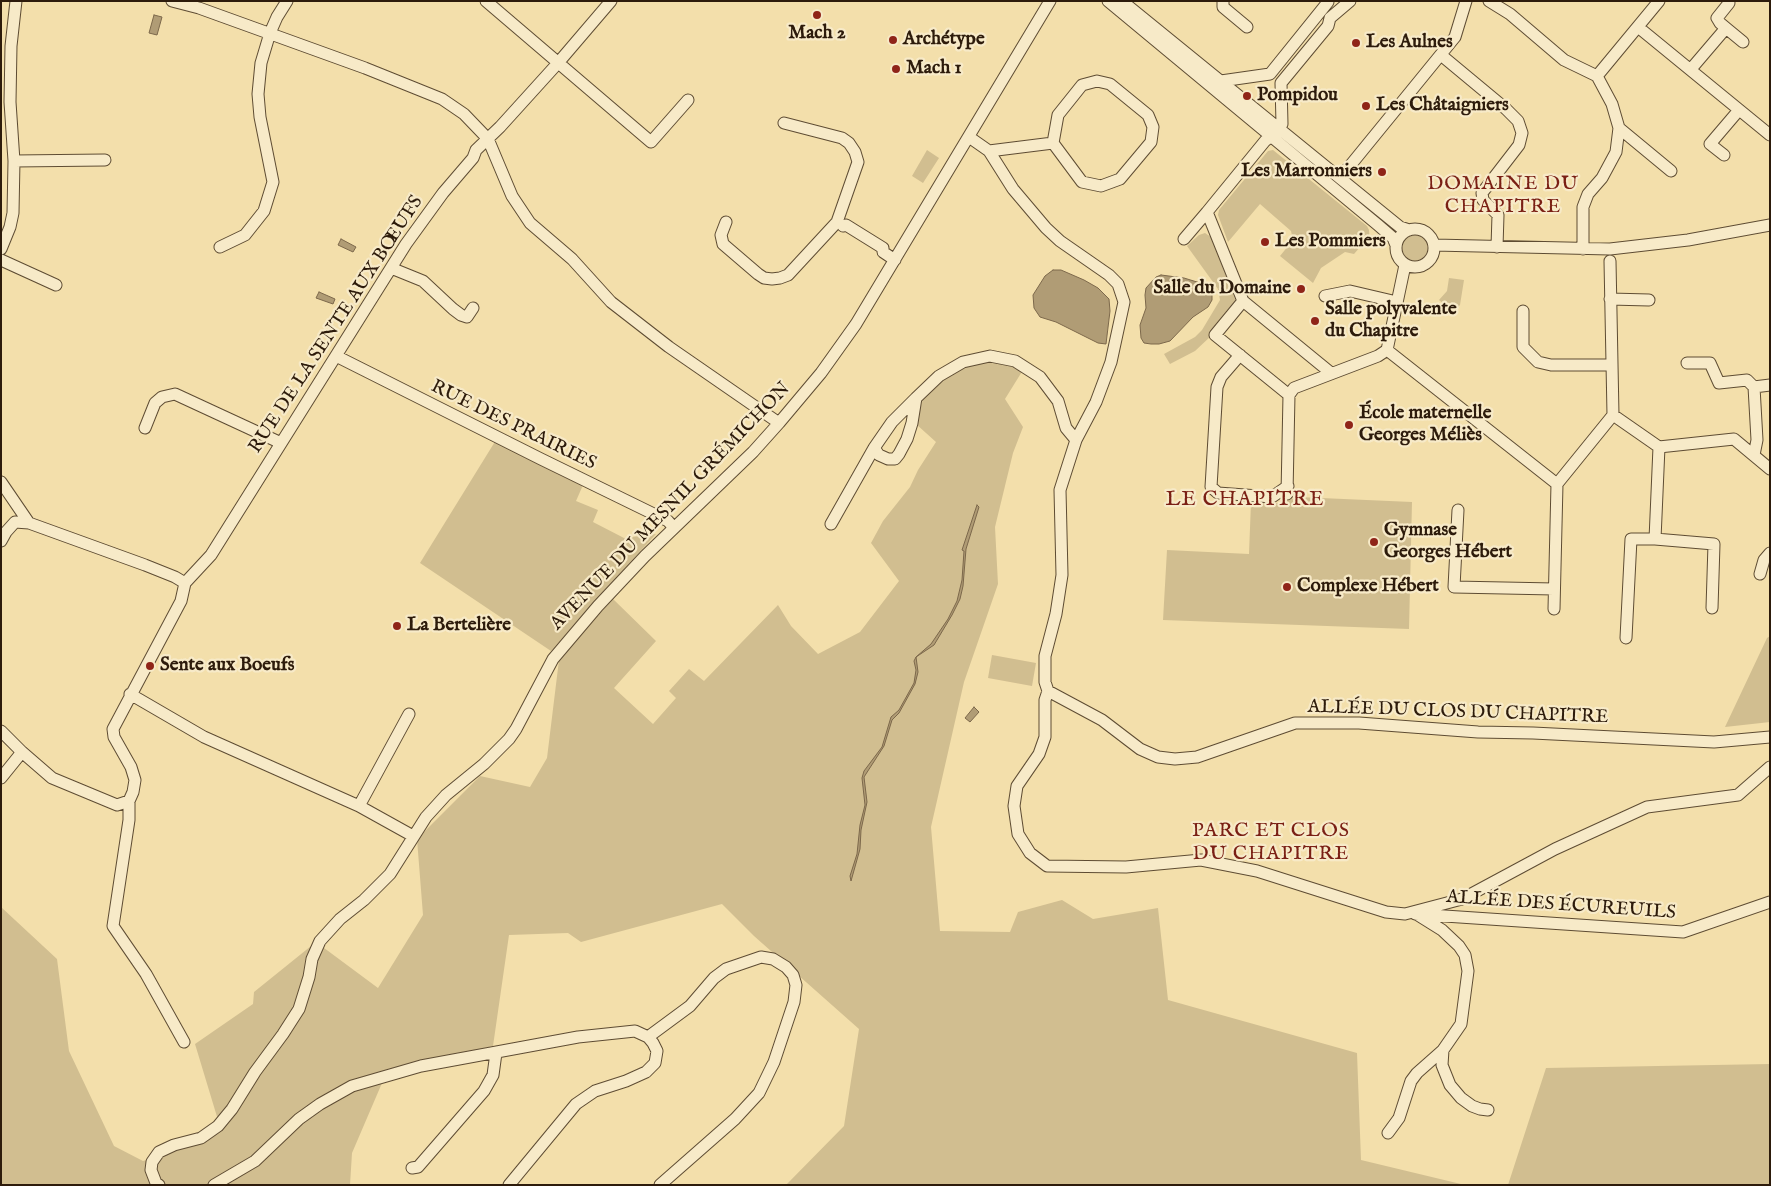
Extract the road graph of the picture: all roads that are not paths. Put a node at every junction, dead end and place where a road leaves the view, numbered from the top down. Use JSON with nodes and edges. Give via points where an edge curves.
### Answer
{"nodes":[{"id":1,"x":16,"y":1,"type":"edge"},
{"id":2,"x":172,"y":1,"type":"edge"},
{"id":3,"x":287,"y":1,"type":"edge"},
{"id":4,"x":486,"y":1,"type":"edge"},
{"id":5,"x":611,"y":1,"type":"edge"},
{"id":6,"x":1050,"y":1,"type":"edge"},
{"id":7,"x":1108,"y":1,"type":"edge"},
{"id":8,"x":1122,"y":1,"type":"edge"},
{"id":9,"x":1223,"y":1,"type":"edge"},
{"id":10,"x":1350,"y":1,"type":"edge"},
{"id":11,"x":1466,"y":1,"type":"edge"},
{"id":12,"x":1489,"y":1,"type":"edge"},
{"id":13,"x":1659,"y":1,"type":"edge"},
{"id":14,"x":1328,"y":2,"type":"edge"},
{"id":15,"x":1729,"y":3,"type":"dead end"},
{"id":16,"x":1330,"y":18,"type":"junction"},
{"id":17,"x":1247,"y":27,"type":"dead end"},
{"id":18,"x":1638,"y":27,"type":"junction"},
{"id":19,"x":1726,"y":28,"type":"junction"},
{"id":20,"x":270,"y":33,"type":"junction"},
{"id":21,"x":1744,"y":42,"type":"dead end"},
{"id":22,"x":1441,"y":55,"type":"junction"},
{"id":23,"x":558,"y":63,"type":"junction"},
{"id":24,"x":1691,"y":69,"type":"junction"},
{"id":25,"x":1270,"y":74,"type":"junction"},
{"id":26,"x":1597,"y":76,"type":"junction"},
{"id":27,"x":1281,"y":84,"type":"junction"},
{"id":28,"x":1218,"y":85,"type":"junction"},
{"id":29,"x":688,"y":100,"type":"dead end"},
{"id":30,"x":1739,"y":110,"type":"junction"},
{"id":31,"x":784,"y":123,"type":"dead end"},
{"id":32,"x":1619,"y":128,"type":"junction"},
{"id":33,"x":1275,"y":132,"type":"junction"},
{"id":34,"x":1770,"y":135,"type":"edge"},
{"id":35,"x":969,"y":137,"type":"junction"},
{"id":36,"x":488,"y":139,"type":"junction"},
{"id":37,"x":1053,"y":144,"type":"junction"},
{"id":38,"x":989,"y":151,"type":"junction"},
{"id":39,"x":1724,"y":155,"type":"dead end"},
{"id":40,"x":105,"y":160,"type":"dead end"},
{"id":41,"x":14,"y":161,"type":"junction"},
{"id":42,"x":1671,"y":171,"type":"dead end"},
{"id":43,"x":1340,"y":178,"type":"junction"},
{"id":44,"x":1207,"y":212,"type":"junction"},
{"id":45,"x":726,"y":222,"type":"dead end"},
{"id":46,"x":840,"y":224,"type":"junction"},
{"id":47,"x":1770,"y":225,"type":"edge"},
{"id":48,"x":1409,"y":230,"type":"junction"},
{"id":49,"x":1184,"y":240,"type":"dead end"},
{"id":50,"x":1396,"y":245,"type":"junction"},
{"id":51,"x":1434,"y":245,"type":"junction"},
{"id":52,"x":1498,"y":246,"type":"junction"},
{"id":53,"x":220,"y":247,"type":"dead end"},
{"id":54,"x":1,"y":249,"type":"edge"},
{"id":55,"x":1584,"y":249,"type":"junction"},
{"id":56,"x":1,"y":260,"type":"edge"},
{"id":57,"x":895,"y":260,"type":"junction"},
{"id":58,"x":1610,"y":260,"type":"dead end"},
{"id":59,"x":1406,"y":265,"type":"junction"},
{"id":60,"x":391,"y":268,"type":"junction"},
{"id":61,"x":56,"y":285,"type":"dead end"},
{"id":62,"x":1325,"y":296,"type":"dead end"},
{"id":63,"x":1610,"y":299,"type":"junction"},
{"id":64,"x":1649,"y":300,"type":"dead end"},
{"id":65,"x":1243,"y":301,"type":"junction"},
{"id":66,"x":1397,"y":302,"type":"junction"},
{"id":67,"x":473,"y":308,"type":"dead end"},
{"id":68,"x":1523,"y":311,"type":"dead end"},
{"id":69,"x":1387,"y":350,"type":"junction"},
{"id":70,"x":1240,"y":355,"type":"junction"},
{"id":71,"x":336,"y":356,"type":"junction"},
{"id":72,"x":1687,"y":363,"type":"dead end"},
{"id":73,"x":1611,"y":365,"type":"junction"},
{"id":74,"x":1331,"y":373,"type":"junction"},
{"id":75,"x":1770,"y":385,"type":"edge"},
{"id":76,"x":1754,"y":387,"type":"junction"},
{"id":77,"x":1289,"y":395,"type":"junction"},
{"id":78,"x":916,"y":398,"type":"junction"},
{"id":79,"x":1613,"y":415,"type":"junction"},
{"id":80,"x":780,"y":423,"type":"junction"},
{"id":81,"x":145,"y":428,"type":"dead end"},
{"id":82,"x":1076,"y":440,"type":"junction"},
{"id":83,"x":281,"y":443,"type":"junction"},
{"id":84,"x":1659,"y":447,"type":"junction"},
{"id":85,"x":874,"y":448,"type":"junction"},
{"id":86,"x":1754,"y":455,"type":"junction"},
{"id":87,"x":1770,"y":469,"type":"edge"},
{"id":88,"x":1,"y":482,"type":"edge"},
{"id":89,"x":1556,"y":484,"type":"junction"},
{"id":90,"x":1458,"y":510,"type":"dead end"},
{"id":91,"x":29,"y":523,"type":"junction"},
{"id":92,"x":830,"y":524,"type":"dead end"},
{"id":93,"x":674,"y":528,"type":"junction"},
{"id":94,"x":1655,"y":539,"type":"junction"},
{"id":95,"x":1,"y":540,"type":"edge"},
{"id":96,"x":1770,"y":553,"type":"edge"},
{"id":97,"x":1760,"y":574,"type":"dead end"},
{"id":98,"x":185,"y":583,"type":"junction"},
{"id":99,"x":1554,"y":589,"type":"junction"},
{"id":100,"x":1712,"y":608,"type":"dead end"},
{"id":101,"x":1554,"y":609,"type":"dead end"},
{"id":102,"x":1626,"y":638,"type":"dead end"},
{"id":103,"x":1048,"y":691,"type":"junction"},
{"id":104,"x":130,"y":694,"type":"junction"},
{"id":105,"x":409,"y":714,"type":"dead end"},
{"id":106,"x":1,"y":731,"type":"edge"},
{"id":107,"x":1770,"y":737,"type":"edge"},
{"id":108,"x":22,"y":752,"type":"junction"},
{"id":109,"x":1770,"y":767,"type":"edge"},
{"id":110,"x":1,"y":778,"type":"edge"},
{"id":111,"x":129,"y":801,"type":"junction"},
{"id":112,"x":358,"y":806,"type":"junction"},
{"id":113,"x":413,"y":836,"type":"junction"},
{"id":114,"x":1770,"y":902,"type":"edge"},
{"id":115,"x":1411,"y":914,"type":"junction"},
{"id":116,"x":648,"y":1037,"type":"junction"},
{"id":117,"x":184,"y":1042,"type":"dead end"},
{"id":118,"x":1443,"y":1050,"type":"junction"},
{"id":119,"x":496,"y":1052,"type":"junction"},
{"id":120,"x":1488,"y":1110,"type":"dead end"},
{"id":121,"x":1388,"y":1133,"type":"dead end"},
{"id":122,"x":412,"y":1168,"type":"dead end"},
{"id":123,"x":159,"y":1185,"type":"edge"},
{"id":124,"x":214,"y":1185,"type":"edge"},
{"id":125,"x":509,"y":1185,"type":"edge"},
{"id":126,"x":660,"y":1185,"type":"edge"}],
"edges":[{"from":1,"to":41,"type":"street","via":[[10,92]]},
{"from":2,"to":20,"type":"street"},
{"from":3,"to":20,"type":"street"},
{"from":4,"to":23,"type":"street"},
{"from":5,"to":23,"type":"street","name":"RUE DE LA SENTE AUX BŒUFS"},
{"from":6,"to":35,"type":"street","name":"AVENUE DU MESNIL GRÉMICHON"},
{"from":7,"to":28,"type":"street"},
{"from":8,"to":28,"type":"street"},
{"from":9,"to":17,"type":"street","via":[[1223,7]]},
{"from":10,"to":16,"type":"street"},
{"from":11,"to":22,"type":"street","via":[[1455,37]]},
{"from":12,"to":26,"type":"street","via":[[1510,14],[1564,60]]},
{"from":13,"to":18,"type":"street"},
{"from":14,"to":16,"type":"street"},
{"from":14,"to":25,"type":"street"},
{"from":15,"to":19,"type":"street","via":[[1718,18]]},
{"from":16,"to":27,"type":"street","via":[[1328,26]]},
{"from":18,"to":24,"type":"street"},
{"from":18,"to":26,"type":"street"},
{"from":19,"to":21,"type":"street"},
{"from":19,"to":24,"type":"street"},
{"from":20,"to":36,"type":"street","via":[[442,99],[464,114]]},
{"from":20,"to":53,"type":"street","via":[[261,63],[258,94],[273,182],[264,210],[245,234]]},
{"from":22,"to":43,"type":"street"},
{"from":22,"to":52,"type":"street","via":[[1506,109],[1518,121],[1522,133],[1518,145],[1482,193],[1483,200],[1498,215]]},
{"from":23,"to":29,"type":"street","via":[[651,142]]},
{"from":23,"to":36,"type":"street","name":"RUE DE LA SENTE AUX BŒUFS"},
{"from":24,"to":30,"type":"street"},
{"from":25,"to":27,"type":"street"},
{"from":25,"to":28,"type":"street"},
{"from":26,"to":32,"type":"street","via":[[1612,104]]},
{"from":27,"to":33,"type":"street","via":[[1282,124]]},
{"from":28,"to":33,"type":"street"},
{"from":30,"to":34,"type":"street"},
{"from":30,"to":39,"type":"street","via":[[1710,144]]},
{"from":31,"to":46,"type":"street","via":[[842,138],[855,152],[858,162]]},
{"from":32,"to":42,"type":"street"},
{"from":32,"to":55,"type":"street","via":[[1616,152],[1602,178],[1588,194],[1584,207]]},
{"from":33,"to":43,"type":"street"},
{"from":33,"to":44,"type":"street"},
{"from":33,"to":50,"type":"street","via":[[1393,238]]},
{"from":35,"to":38,"type":"street"},
{"from":35,"to":57,"type":"street","name":"AVENUE DU MESNIL GRÉMICHON"},
{"from":36,"to":60,"type":"street","name":"RUE DE LA SENTE AUX BŒUFS","via":[[443,193]]},
{"from":36,"to":80,"type":"street","via":[[512,196],[530,223],[572,259],[612,302],[669,347]]},
{"from":37,"to":37,"type":"street","via":[[1082,182],[1101,186],[1120,178],[1151,142],[1153,126],[1148,115],[1110,84],[1097,81],[1082,85],[1058,116]]},
{"from":37,"to":38,"type":"street"},
{"from":38,"to":82,"type":"street","name":"ALLÉE DES ÉCUREUILS","via":[[1013,189],[1046,228],[1109,275],[1118,284],[1124,302],[1111,362],[1096,402]]},
{"from":40,"to":41,"type":"street"},
{"from":41,"to":54,"type":"street","via":[[13,213]]},
{"from":43,"to":48,"type":"street","via":[[1400,227]]},
{"from":44,"to":49,"type":"street"},
{"from":44,"to":65,"type":"street"},
{"from":45,"to":46,"type":"street","via":[[720,235],[723,244],[758,274],[772,279],[788,275]]},
{"from":46,"to":57,"type":"street","via":[[846,224],[883,248],[883,252]]},
{"from":47,"to":55,"type":"street","via":[[1688,240]]},
{"from":48,"to":50,"type":"street","via":[[1403,233]]},
{"from":48,"to":51,"type":"street","via":[[1428,234]]},
{"from":50,"to":59,"type":"street","via":[[1398,258]]},
{"from":51,"to":52,"type":"street"},
{"from":51,"to":59,"type":"street","via":[[1434,252],[1426,264]]},
{"from":52,"to":55,"type":"street"},
{"from":56,"to":61,"type":"street"},
{"from":57,"to":80,"type":"street","name":"AVENUE DU MESNIL GRÉMICHON","via":[[856,324]]},
{"from":58,"to":63,"type":"street"},
{"from":59,"to":66,"type":"street"},
{"from":60,"to":67,"type":"street","via":[[422,281],[467,317]]},
{"from":60,"to":71,"type":"street","name":"RUE DE LA SENTE AUX BŒUFS"},
{"from":62,"to":66,"type":"street","via":[[1350,291]]},
{"from":63,"to":64,"type":"street"},
{"from":63,"to":73,"type":"street"},
{"from":65,"to":70,"type":"street","via":[[1215,335]]},
{"from":65,"to":74,"type":"street"},
{"from":66,"to":69,"type":"street"},
{"from":68,"to":73,"type":"street","via":[[1523,347],[1538,362],[1550,365]]},
{"from":69,"to":74,"type":"street"},
{"from":69,"to":89,"type":"street"},
{"from":70,"to":77,"type":"street"},
{"from":70,"to":77,"type":"street","via":[[1217,386],[1211,487],[1218,493],[1272,497],[1287,491]]},
{"from":71,"to":83,"type":"street","name":"RUE DE LA SENTE AUX BŒUFS"},
{"from":71,"to":93,"type":"street","name":"RUE DES PRAIRIES","via":[[668,521]]},
{"from":72,"to":76,"type":"street","via":[[1710,363],[1719,383],[1747,380]]},
{"from":73,"to":79,"type":"street"},
{"from":74,"to":77,"type":"street","via":[[1294,388]]},
{"from":75,"to":76,"type":"street"},
{"from":76,"to":86,"type":"street","via":[[1757,440]]},
{"from":78,"to":82,"type":"street","via":[[938,376],[963,362],[990,356],[1015,360],[1040,377],[1058,401],[1066,428]]},
{"from":78,"to":85,"type":"street","via":[[892,422]]},
{"from":78,"to":85,"type":"street","via":[[912,423],[895,459],[879,455]]},
{"from":79,"to":84,"type":"street"},
{"from":79,"to":89,"type":"street"},
{"from":80,"to":93,"type":"street","name":"AVENUE DU MESNIL GRÉMICHON"},
{"from":81,"to":83,"type":"street","via":[[155,403],[162,397],[175,394]]},
{"from":82,"to":103,"type":"street","name":"ALLÉE DES ÉCUREUILS","via":[[1060,490],[1062,575],[1045,656]]},
{"from":83,"to":98,"type":"street","name":"RUE DE LA SENTE AUX BŒUFS","via":[[211,555]]},
{"from":84,"to":86,"type":"street","via":[[1734,439]]},
{"from":84,"to":94,"type":"street"},
{"from":85,"to":92,"type":"street"},
{"from":86,"to":87,"type":"street"},
{"from":88,"to":91,"type":"street"},
{"from":89,"to":99,"type":"street"},
{"from":90,"to":99,"type":"street","via":[[1454,587]]},
{"from":91,"to":95,"type":"street","via":[[15,522]]},
{"from":91,"to":98,"type":"street","via":[[146,565]]},
{"from":93,"to":113,"type":"street","name":"AVENUE DU MESNIL GRÉMICHON","via":[[553,659],[509,739],[446,795]]},
{"from":94,"to":100,"type":"street","via":[[1714,544]]},
{"from":94,"to":102,"type":"street","via":[[1631,539]]},
{"from":96,"to":97,"type":"street"},
{"from":98,"to":104,"type":"street","name":"RUE DE LA SENTE AUX BŒUFS","via":[[181,601]]},
{"from":99,"to":101,"type":"street"},
{"from":103,"to":107,"type":"street","name":"ALLÉE DU CLOS DU CHAPITRE","via":[[1102,720],[1140,749],[1158,757],[1197,757],[1295,723],[1359,723],[1478,732],[1714,742]]},
{"from":103,"to":115,"type":"street","name":"ALLÉE DES ÉCUREUILS","via":[[1045,737],[1039,754],[1017,786],[1014,806],[1018,834],[1030,853],[1047,866],[1126,867],[1201,860],[1257,871],[1386,912]]},
{"from":104,"to":111,"type":"street","name":"RUE DE LA SENTE AUX BŒUFS","via":[[113,729],[135,780]]},
{"from":104,"to":112,"type":"street","via":[[204,737]]},
{"from":105,"to":112,"type":"street"},
{"from":106,"to":108,"type":"street"},
{"from":108,"to":110,"type":"street"},
{"from":108,"to":111,"type":"street","via":[[52,778],[76,789],[117,805]]},
{"from":109,"to":115,"type":"street","via":[[1738,794],[1647,807],[1555,849],[1462,899]]},
{"from":111,"to":117,"type":"street","name":"RUE DE LA SENTE AUX BŒUFS","via":[[128,829],[113,926],[146,974]]},
{"from":112,"to":113,"type":"street"},
{"from":113,"to":123,"type":"street","name":"AVENUE DU MESNIL GRÉMICHON","via":[[390,874],[320,941],[299,1009],[232,1109],[218,1126],[201,1138],[159,1152],[151,1170]]},
{"from":114,"to":115,"type":"street","name":"ALLÉE DES ÉCUREUILS","via":[[1683,932]]},
{"from":115,"to":118,"type":"street","via":[[1442,930],[1465,954],[1468,971],[1461,1024]]},
{"from":116,"to":119,"type":"street","via":[[634,1031],[613,1032]]},
{"from":116,"to":125,"type":"street","via":[[657,1052],[655,1063],[646,1072],[595,1091],[576,1104]]},
{"from":116,"to":126,"type":"street","via":[[690,1006],[726,969],[761,957],[773,958],[793,975],[796,985],[794,1002],[774,1062],[758,1093],[735,1119]]},
{"from":118,"to":120,"type":"street","via":[[1442,1065],[1450,1085],[1472,1106]]},
{"from":118,"to":121,"type":"street","via":[[1411,1081],[1399,1118]]},
{"from":119,"to":122,"type":"street","via":[[493,1075],[484,1091],[418,1166]]},
{"from":119,"to":124,"type":"street","via":[[421,1066],[352,1086],[299,1119],[255,1161]]}]}
